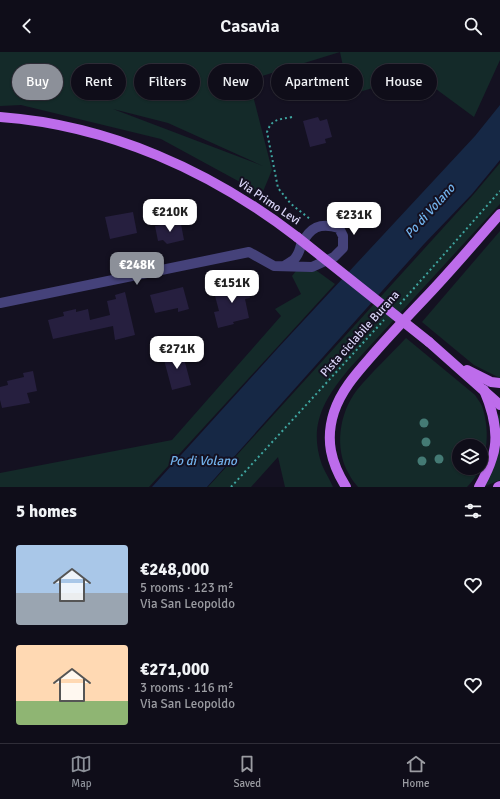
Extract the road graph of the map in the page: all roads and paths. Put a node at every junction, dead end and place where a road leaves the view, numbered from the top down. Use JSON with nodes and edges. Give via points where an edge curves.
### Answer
{"nodes":[{"id":1,"x":0,"y":116,"type":"edge"},
{"id":2,"x":292,"y":117,"type":"dead end"},
{"id":3,"x":500,"y":191,"type":"edge"},
{"id":4,"x":500,"y":214,"type":"edge"},
{"id":5,"x":319,"y":226,"type":"junction"},
{"id":6,"x":284,"y":266,"type":"junction"},
{"id":7,"x":0,"y":303,"type":"edge"},
{"id":8,"x":398,"y":306,"type":"dead end"},
{"id":9,"x":388,"y":317,"type":"dead end"},
{"id":10,"x":452,"y":362,"type":"junction"},
{"id":11,"x":500,"y":383,"type":"edge"},
{"id":12,"x":484,"y":390,"type":"junction"},
{"id":13,"x":500,"y":404,"type":"edge"},
{"id":14,"x":232,"y":487,"type":"edge"},
{"id":15,"x":346,"y":487,"type":"edge"},
{"id":16,"x":479,"y":487,"type":"edge"}],
"edges":[{"from":1,"to":10,"type":"main road","name":"Via Primo Levi","bridge":true,"via":[[48,123],[122,142],[156,154],[223,187],[271,217]]},
{"from":2,"to":5,"type":"path","via":[[274,121],[269,125],[267,132],[278,188],[291,204]]},
{"from":3,"to":8,"type":"path","name":"Pista ciclabile Burana"},
{"from":4,"to":15,"type":"main road","via":[[382,344],[342,393],[334,412],[330,433],[331,454],[337,473]]},
{"from":5,"to":6,"type":"street","via":[[305,238],[296,258]]},
{"from":5,"to":6,"type":"street","via":[[339,228],[343,236],[343,248],[334,257],[312,267]]},
{"from":6,"to":7,"type":"street","via":[[274,266],[249,252]]},
{"from":9,"to":14,"type":"path","name":"Pista ciclabile Burana"},
{"from":10,"to":11,"type":"main road","via":[[491,382]]},
{"from":10,"to":12,"type":"main road","name":"Via Primo Levi"},
{"from":12,"to":13,"type":"main road","name":"Via Primo Levi"},
{"from":12,"to":16,"type":"main road","via":[[491,406],[495,440],[493,457]]}]}
